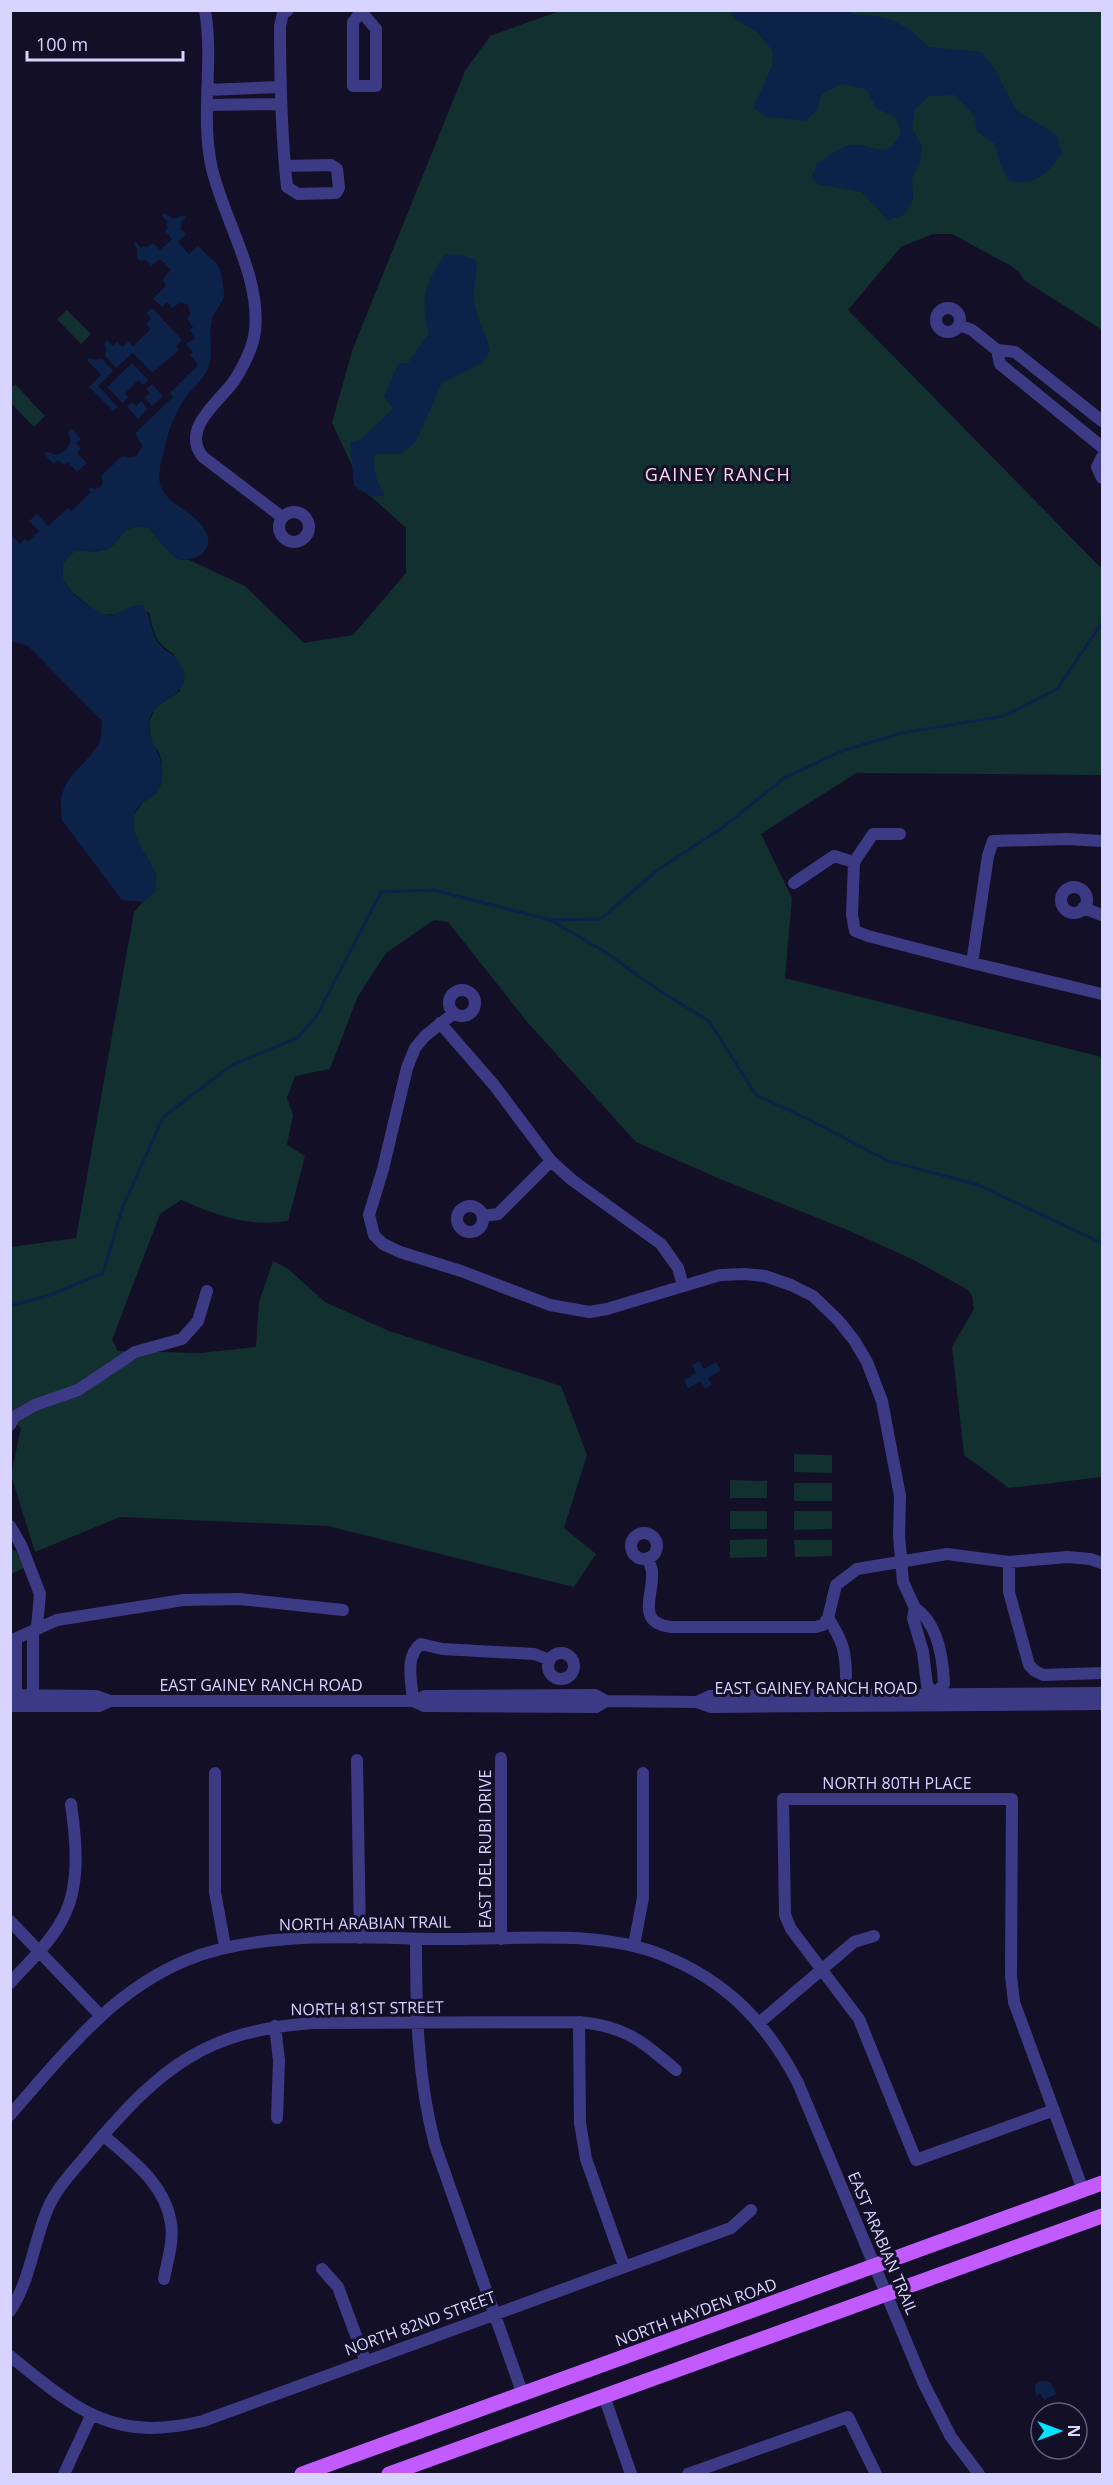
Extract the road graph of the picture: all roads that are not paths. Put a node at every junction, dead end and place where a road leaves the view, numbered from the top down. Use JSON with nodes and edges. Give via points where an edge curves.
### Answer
{"nodes":[{"id":1,"x":205,"y":10,"type":"edge"},
{"id":2,"x":360,"y":11,"type":"edge"},
{"id":3,"x":285,"y":12,"type":"edge"},
{"id":4,"x":280,"y":87,"type":"junction"},
{"id":5,"x":207,"y":90,"type":"junction"},
{"id":6,"x":280,"y":104,"type":"junction"},
{"id":7,"x":207,"y":105,"type":"junction"},
{"id":8,"x":285,"y":166,"type":"dead end"},
{"id":9,"x":959,"y":325,"type":"dead end"},
{"id":10,"x":997,"y":350,"type":"junction"},
{"id":11,"x":1068,"y":394,"type":"junction"},
{"id":12,"x":1054,"y":409,"type":"junction"},
{"id":13,"x":1102,"y":421,"type":"edge"},
{"id":14,"x":1102,"y":447,"type":"edge"},
{"id":15,"x":1102,"y":457,"type":"edge"},
{"id":16,"x":1102,"y":478,"type":"edge"},
{"id":17,"x":282,"y":517,"type":"dead end"},
{"id":18,"x":900,"y":834,"type":"dead end"},
{"id":19,"x":1102,"y":841,"type":"edge"},
{"id":20,"x":854,"y":862,"type":"junction"},
{"id":21,"x":795,"y":883,"type":"dead end"},
{"id":22,"x":1083,"y":908,"type":"dead end"},
{"id":23,"x":1102,"y":915,"type":"edge"},
{"id":24,"x":972,"y":963,"type":"junction"},
{"id":25,"x":1102,"y":994,"type":"edge"},
{"id":26,"x":454,"y":1013,"type":"dead end"},
{"id":27,"x":440,"y":1023,"type":"junction"},
{"id":28,"x":551,"y":1161,"type":"junction"},
{"id":29,"x":483,"y":1216,"type":"dead end"},
{"id":30,"x":683,"y":1285,"type":"junction"},
{"id":31,"x":207,"y":1291,"type":"dead end"},
{"id":32,"x":10,"y":1425,"type":"edge"},
{"id":33,"x":10,"y":1526,"type":"edge"},
{"id":34,"x":648,"y":1558,"type":"dead end"},
{"id":35,"x":900,"y":1561,"type":"junction"},
{"id":36,"x":1009,"y":1562,"type":"junction"},
{"id":37,"x":1102,"y":1563,"type":"edge"},
{"id":38,"x":915,"y":1608,"type":"junction"},
{"id":39,"x":343,"y":1610,"type":"dead end"},
{"id":40,"x":828,"y":1618,"type":"junction"},
{"id":41,"x":35,"y":1629,"type":"junction"},
{"id":42,"x":13,"y":1640,"type":"edge"},
{"id":43,"x":550,"y":1660,"type":"dead end"},
{"id":44,"x":1102,"y":1673,"type":"edge"},
{"id":45,"x":846,"y":1677,"type":"dead end"},
{"id":46,"x":1102,"y":1693,"type":"edge"},
{"id":47,"x":935,"y":1699,"type":"junction"},
{"id":48,"x":13,"y":1700,"type":"edge"},
{"id":49,"x":33,"y":1701,"type":"junction"},
{"id":50,"x":413,"y":1701,"type":"junction"},
{"id":51,"x":1102,"y":1704,"type":"edge"},
{"id":52,"x":501,"y":1758,"type":"dead end"},
{"id":53,"x":357,"y":1760,"type":"dead end"},
{"id":54,"x":215,"y":1773,"type":"dead end"},
{"id":55,"x":643,"y":1773,"type":"dead end"},
{"id":56,"x":71,"y":1804,"type":"dead end"},
{"id":57,"x":10,"y":1921,"type":"edge"},
{"id":58,"x":874,"y":1936,"type":"dead end"},
{"id":59,"x":360,"y":1938,"type":"junction"},
{"id":60,"x":416,"y":1939,"type":"junction"},
{"id":61,"x":501,"y":1939,"type":"junction"},
{"id":62,"x":634,"y":1945,"type":"junction"},
{"id":63,"x":225,"y":1946,"type":"junction"},
{"id":64,"x":40,"y":1950,"type":"junction"},
{"id":65,"x":822,"y":1969,"type":"junction"},
{"id":66,"x":10,"y":1983,"type":"edge"},
{"id":67,"x":100,"y":2015,"type":"junction"},
{"id":68,"x":579,"y":2022,"type":"junction"},
{"id":69,"x":759,"y":2023,"type":"junction"},
{"id":70,"x":417,"y":2024,"type":"junction"},
{"id":71,"x":275,"y":2026,"type":"junction"},
{"id":72,"x":676,"y":2070,"type":"dead end"},
{"id":73,"x":1054,"y":2110,"type":"junction"},
{"id":74,"x":10,"y":2115,"type":"edge"},
{"id":75,"x":277,"y":2118,"type":"dead end"},
{"id":76,"x":103,"y":2135,"type":"junction"},
{"id":77,"x":1102,"y":2183,"type":"edge"},
{"id":78,"x":1083,"y":2190,"type":"junction"},
{"id":79,"x":751,"y":2210,"type":"dead end"},
{"id":80,"x":1102,"y":2216,"type":"edge"},
{"id":81,"x":876,"y":2265,"type":"junction"},
{"id":82,"x":624,"y":2266,"type":"junction"},
{"id":83,"x":322,"y":2268,"type":"dead end"},
{"id":84,"x":164,"y":2279,"type":"dead end"},
{"id":85,"x":887,"y":2294,"type":"junction"},
{"id":86,"x":10,"y":2311,"type":"edge"},
{"id":87,"x":495,"y":2313,"type":"junction"},
{"id":88,"x":10,"y":2356,"type":"edge"},
{"id":89,"x":365,"y":2360,"type":"junction"},
{"id":90,"x":524,"y":2395,"type":"junction"},
{"id":91,"x":604,"y":2396,"type":"junction"},
{"id":92,"x":91,"y":2416,"type":"junction"},
{"id":93,"x":63,"y":2475,"type":"edge"},
{"id":94,"x":302,"y":2475,"type":"edge"},
{"id":95,"x":389,"y":2475,"type":"edge"},
{"id":96,"x":632,"y":2475,"type":"edge"},
{"id":97,"x":688,"y":2475,"type":"edge"},
{"id":98,"x":876,"y":2475,"type":"edge"},
{"id":99,"x":979,"y":2475,"type":"edge"}],
"edges":[{"from":1,"to":5,"type":"street"},
{"from":2,"to":2,"type":"street","via":[[353,22],[353,86],[376,86],[376,29]]},
{"from":3,"to":4,"type":"street","via":[[280,26]]},
{"from":4,"to":5,"type":"street"},
{"from":4,"to":6,"type":"street"},
{"from":5,"to":7,"type":"street"},
{"from":6,"to":7,"type":"street"},
{"from":6,"to":8,"type":"street"},
{"from":7,"to":17,"type":"street","via":[[213,170],[253,289],[256,324],[239,372],[199,425],[196,446],[203,457]]},
{"from":9,"to":10,"type":"street"},
{"from":10,"to":11,"type":"street","via":[[1015,352]]},
{"from":10,"to":12,"type":"street","via":[[1000,364]]},
{"from":11,"to":12,"type":"street"},
{"from":11,"to":13,"type":"street"},
{"from":12,"to":14,"type":"street"},
{"from":15,"to":16,"type":"street","via":[[1097,467]]},
{"from":18,"to":20,"type":"street","via":[[873,834]]},
{"from":19,"to":24,"type":"street","via":[[993,841]]},
{"from":20,"to":21,"type":"street","via":[[834,856]]},
{"from":20,"to":24,"type":"street","via":[[855,931]]},
{"from":22,"to":23,"type":"street"},
{"from":24,"to":25,"type":"street"},
{"from":26,"to":27,"type":"street","name":"EAST GAINEY RANCH ROAD"},
{"from":27,"to":28,"type":"street","via":[[494,1085]]},
{"from":27,"to":30,"type":"street","name":"EAST GAINEY RANCH ROAD","via":[[415,1048],[407,1068],[369,1215],[374,1235],[400,1252],[571,1310],[607,1309]]},
{"from":28,"to":29,"type":"street","via":[[498,1214]]},
{"from":28,"to":30,"type":"street","via":[[661,1244],[678,1268]]},
{"from":30,"to":35,"type":"street","name":"EAST GAINEY RANCH ROAD","via":[[736,1274],[782,1281],[813,1296],[854,1340],[873,1374],[882,1401],[900,1496]]},
{"from":31,"to":32,"type":"street","via":[[198,1321],[182,1339],[135,1352],[78,1390],[14,1416]]},
{"from":33,"to":41,"type":"street","via":[[40,1594]]},
{"from":34,"to":40,"type":"street","via":[[652,1572],[649,1611],[660,1626],[816,1627]]},
{"from":35,"to":36,"type":"street","via":[[947,1554]]},
{"from":35,"to":38,"type":"street","name":"EAST GAINEY RANCH ROAD","via":[[903,1582]]},
{"from":35,"to":40,"type":"street","via":[[857,1569],[836,1585]]},
{"from":36,"to":37,"type":"street","via":[[1067,1557]]},
{"from":36,"to":44,"type":"street","via":[[1010,1592],[1029,1665],[1043,1675]]},
{"from":38,"to":47,"type":"street","name":"EAST GAINEY RANCH ROAD","via":[[913,1618],[927,1685]]},
{"from":38,"to":47,"type":"street","name":"EAST GAINEY RANCH ROAD","via":[[925,1615],[939,1647],[944,1684]]},
{"from":39,"to":41,"type":"street","name":"EAST GAINEY RANCH ROAD","via":[[211,1598],[69,1618]]},
{"from":40,"to":45,"type":"street","name":"EAST GAINEY RANCH ROAD","via":[[842,1640]]},
{"from":41,"to":42,"type":"street","name":"EAST GAINEY RANCH ROAD"},
{"from":41,"to":49,"type":"street"},
{"from":42,"to":48,"type":"street","name":"EAST GAINEY RANCH ROAD"},
{"from":43,"to":50,"type":"street","via":[[534,1654],[422,1644],[410,1659]]},
{"from":46,"to":47,"type":"street","name":"EAST GAINEY RANCH ROAD"},
{"from":47,"to":50,"type":"street","name":"EAST GAINEY RANCH ROAD","via":[[711,1707],[697,1702],[606,1701],[595,1695],[498,1701],[425,1696]]},
{"from":47,"to":51,"type":"street","name":"EAST GAINEY RANCH ROAD"},
{"from":48,"to":49,"type":"street","name":"EAST GAINEY RANCH ROAD"},
{"from":49,"to":50,"type":"street","name":"EAST GAINEY RANCH ROAD","via":[[99,1706],[110,1701]]},
{"from":52,"to":61,"type":"street","name":"EAST DEL RUBI DRIVE"},
{"from":53,"to":59,"type":"street"},
{"from":54,"to":63,"type":"street","via":[[215,1892]]},
{"from":55,"to":62,"type":"street","via":[[643,1898]]},
{"from":56,"to":64,"type":"street","via":[[75,1830],[74,1885],[63,1920]]},
{"from":57,"to":64,"type":"street"},
{"from":58,"to":65,"type":"street","via":[[854,1942]]},
{"from":59,"to":60,"type":"street","name":"NORTH ARABIAN TRAIL"},
{"from":59,"to":63,"type":"street","name":"NORTH ARABIAN TRAIL"},
{"from":60,"to":61,"type":"street","name":"NORTH ARABIAN TRAIL"},
{"from":60,"to":70,"type":"street"},
{"from":61,"to":62,"type":"street","name":"NORTH ARABIAN TRAIL","via":[[584,1939]]},
{"from":62,"to":69,"type":"street","name":"NORTH ARABIAN TRAIL","via":[[703,1974]]},
{"from":63,"to":67,"type":"street","name":"NORTH ARABIAN TRAIL","via":[[154,1976]]},
{"from":64,"to":66,"type":"street"},
{"from":64,"to":67,"type":"street"},
{"from":65,"to":69,"type":"street"},
{"from":65,"to":73,"type":"street","via":[[859,2019],[916,2160]]},
{"from":65,"to":73,"type":"street","name":"NORTH 80TH PLACE","via":[[791,1929],[786,1915],[783,1799],[1012,1799],[1014,2002]]},
{"from":67,"to":74,"type":"street","name":"NORTH ARABIAN TRAIL"},
{"from":68,"to":70,"type":"street","name":"NORTH 81ST STREET"},
{"from":68,"to":72,"type":"street","name":"NORTH 81ST STREET","via":[[604,2025],[640,2039]]},
{"from":68,"to":82,"type":"street","via":[[580,2123],[586,2159]]},
{"from":69,"to":81,"type":"street","name":"EAST ARABIAN TRAIL","via":[[781,2051],[798,2083]]},
{"from":70,"to":71,"type":"street","name":"NORTH 81ST STREET"},
{"from":70,"to":87,"type":"street","via":[[422,2090],[430,2126]]},
{"from":71,"to":75,"type":"street","via":[[279,2060]]},
{"from":71,"to":76,"type":"street","name":"NORTH 81ST STREET","via":[[237,2035],[173,2066]]},
{"from":73,"to":78,"type":"street"},
{"from":76,"to":84,"type":"street","via":[[145,2172],[163,2196],[171,2224]]},
{"from":76,"to":86,"type":"street","name":"NORTH 81ST STREET","via":[[48,2207],[24,2288]]},
{"from":77,"to":78,"type":"main road","name":"NORTH HAYDEN ROAD"},
{"from":78,"to":81,"type":"main road","name":"NORTH HAYDEN ROAD"},
{"from":79,"to":82,"type":"street","name":"NORTH 82ND STREET","via":[[732,2228]]},
{"from":80,"to":85,"type":"main road"},
{"from":81,"to":85,"type":"street","name":"EAST ARABIAN TRAIL"},
{"from":81,"to":90,"type":"main road","name":"NORTH HAYDEN ROAD"},
{"from":82,"to":87,"type":"street","name":"NORTH 82ND STREET"},
{"from":83,"to":89,"type":"street","via":[[338,2287]]},
{"from":85,"to":91,"type":"main road"},
{"from":85,"to":99,"type":"street","name":"EAST ARABIAN TRAIL","via":[[942,2421]]},
{"from":87,"to":89,"type":"street","name":"NORTH 82ND STREET"},
{"from":87,"to":90,"type":"street"},
{"from":88,"to":92,"type":"street","name":"NORTH 82ND STREET"},
{"from":89,"to":92,"type":"street","name":"NORTH 82ND STREET","via":[[182,2426],[136,2428]]},
{"from":90,"to":94,"type":"main road","name":"NORTH HAYDEN ROAD"},
{"from":91,"to":95,"type":"main road"},
{"from":91,"to":96,"type":"street"},
{"from":92,"to":93,"type":"street"},
{"from":97,"to":98,"type":"street","via":[[848,2417]]}]}
